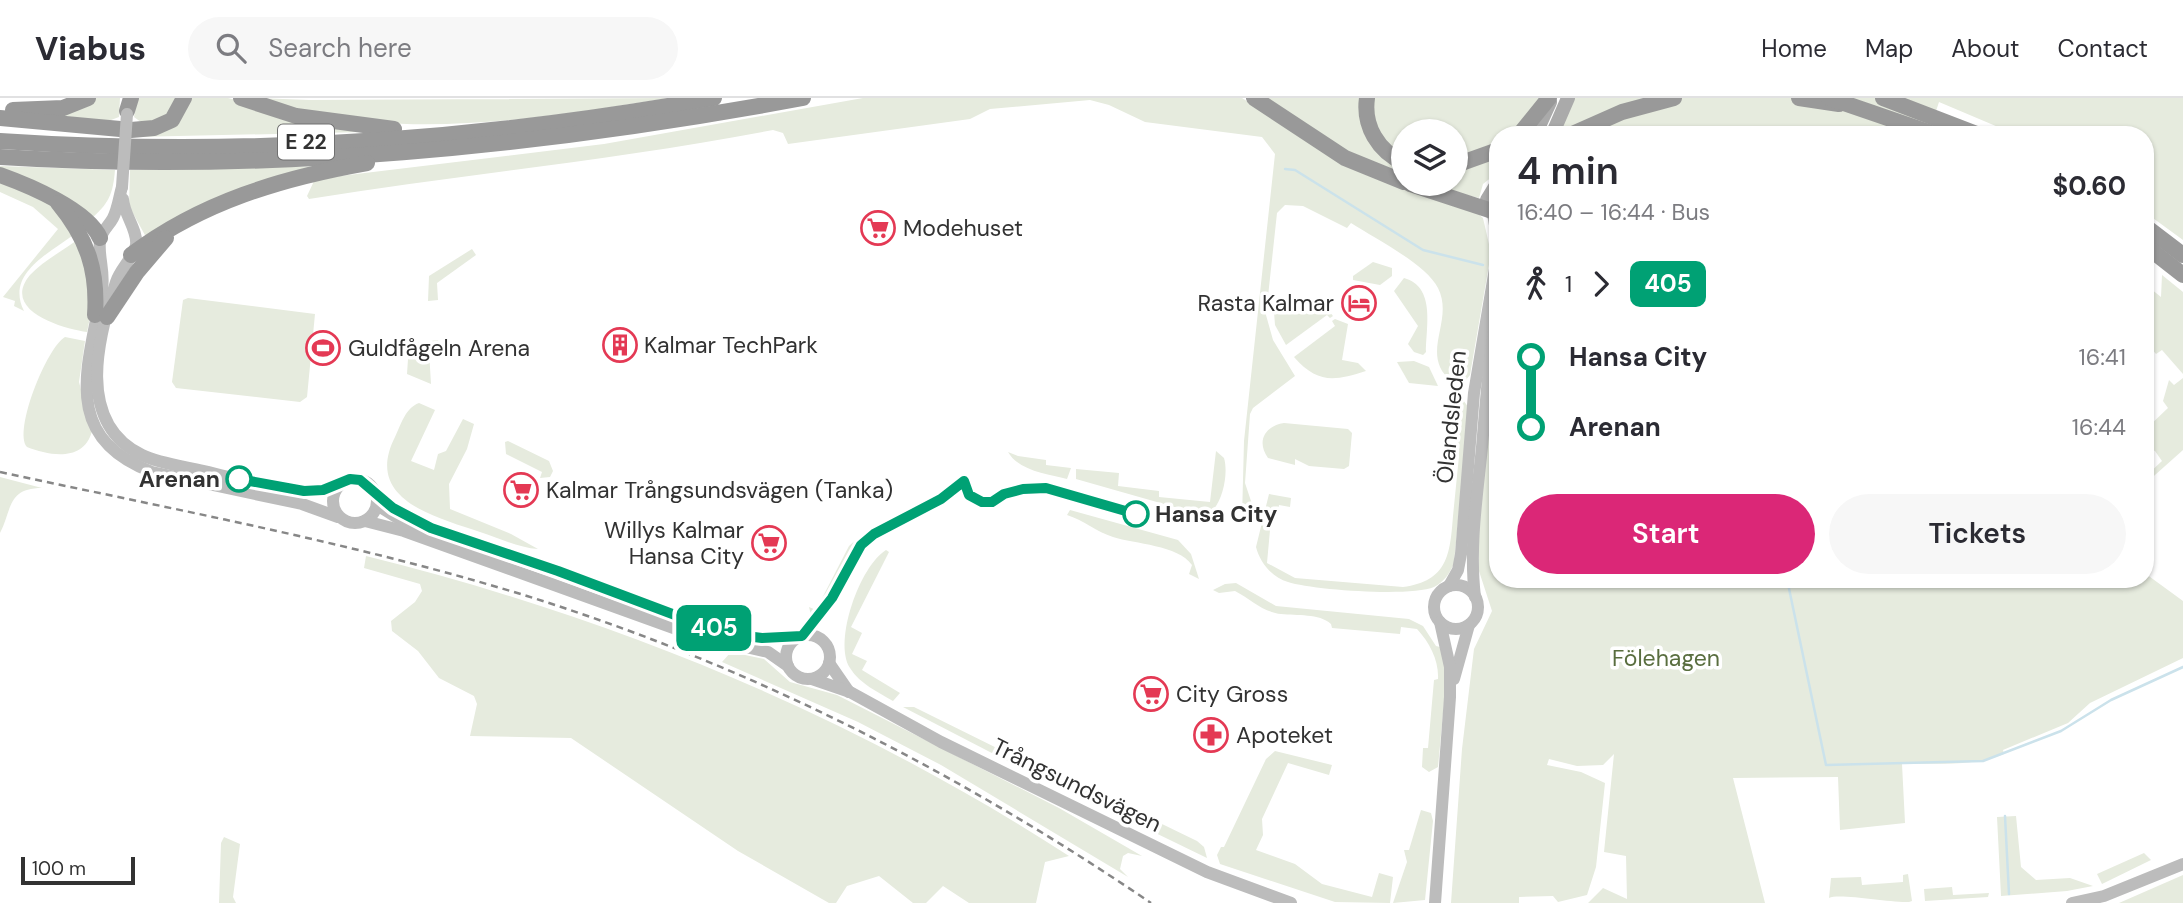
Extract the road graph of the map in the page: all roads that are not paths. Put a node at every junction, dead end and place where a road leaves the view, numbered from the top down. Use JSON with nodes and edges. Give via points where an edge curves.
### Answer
{"nodes":[{"id":1,"x":89,"y":98,"type":"edge"},
{"id":2,"x":184,"y":98,"type":"edge"},
{"id":3,"x":241,"y":98,"type":"edge"},
{"id":4,"x":714,"y":98,"type":"edge"},
{"id":5,"x":803,"y":98,"type":"edge"},
{"id":6,"x":1254,"y":98,"type":"edge"},
{"id":7,"x":1367,"y":98,"type":"edge"},
{"id":8,"x":1550,"y":98,"type":"edge"},
{"id":9,"x":1568,"y":98,"type":"edge"},
{"id":10,"x":1674,"y":98,"type":"edge"},
{"id":11,"x":1799,"y":98,"type":"edge"},
{"id":12,"x":1829,"y":98,"type":"edge"},
{"id":13,"x":1883,"y":98,"type":"edge"},
{"id":14,"x":128,"y":105,"type":"edge"},
{"id":15,"x":1858,"y":106,"type":"junction"},
{"id":16,"x":0,"y":110,"type":"edge"},
{"id":17,"x":0,"y":118,"type":"edge"},
{"id":18,"x":1527,"y":126,"type":"edge"},
{"id":19,"x":1539,"y":126,"type":"edge"},
{"id":20,"x":1556,"y":126,"type":"edge"},
{"id":21,"x":1590,"y":126,"type":"edge"},
{"id":22,"x":1912,"y":126,"type":"edge"},
{"id":23,"x":1956,"y":126,"type":"edge"},
{"id":24,"x":470,"y":131,"type":"junction"},
{"id":25,"x":0,"y":141,"type":"edge"},
{"id":26,"x":461,"y":148,"type":"junction"},
{"id":27,"x":1489,"y":153,"type":"edge"},
{"id":28,"x":1391,"y":156,"type":"edge"},
{"id":29,"x":0,"y":157,"type":"edge"},
{"id":30,"x":1468,"y":161,"type":"edge"},
{"id":31,"x":0,"y":175,"type":"edge"},
{"id":32,"x":1391,"y":177,"type":"edge"},
{"id":33,"x":122,"y":190,"type":"junction"},
{"id":34,"x":1443,"y":196,"type":"edge"},
{"id":35,"x":58,"y":203,"type":"junction"},
{"id":36,"x":1489,"y":213,"type":"edge"},
{"id":37,"x":182,"y":222,"type":"junction"},
{"id":38,"x":2154,"y":234,"type":"edge"},
{"id":39,"x":100,"y":243,"type":"junction"},
{"id":40,"x":2154,"y":253,"type":"edge"},
{"id":41,"x":2183,"y":255,"type":"edge"},
{"id":42,"x":130,"y":256,"type":"junction"},
{"id":43,"x":2183,"y":275,"type":"edge"},
{"id":44,"x":1489,"y":304,"type":"edge"},
{"id":45,"x":101,"y":316,"type":"junction"},
{"id":46,"x":1489,"y":359,"type":"edge"},
{"id":47,"x":340,"y":485,"type":"junction"},
{"id":48,"x":376,"y":499,"type":"junction"},
{"id":49,"x":338,"y":517,"type":"junction"},
{"id":50,"x":365,"y":521,"type":"junction"},
{"id":51,"x":351,"y":523,"type":"junction"},
{"id":52,"x":441,"y":544,"type":"junction"},
{"id":53,"x":1449,"y":586,"type":"junction"},
{"id":54,"x":1475,"y":597,"type":"junction"},
{"id":55,"x":1440,"y":622,"type":"junction"},
{"id":56,"x":1466,"y":626,"type":"junction"},
{"id":57,"x":799,"y":637,"type":"junction"},
{"id":58,"x":829,"y":663,"type":"junction"},
{"id":59,"x":788,"y":666,"type":"junction"},
{"id":60,"x":812,"y":679,"type":"junction"},
{"id":61,"x":850,"y":692,"type":"junction"},
{"id":62,"x":1451,"y":697,"type":"junction"},
{"id":63,"x":1435,"y":865,"type":"junction"},
{"id":64,"x":2179,"y":865,"type":"edge"},
{"id":65,"x":1291,"y":903,"type":"edge"},
{"id":66,"x":1428,"y":903,"type":"edge"},
{"id":67,"x":1435,"y":903,"type":"edge"},
{"id":68,"x":2073,"y":903,"type":"edge"}],
"edges":[{"from":1,"to":16,"type":"highway","via":[[63,108]]},
{"from":2,"to":17,"type":"highway","via":[[172,120],[144,129]]},
{"from":3,"to":24,"type":"highway","via":[[329,123]]},
{"from":4,"to":24,"type":"highway","number":"E 22"},
{"from":5,"to":26,"type":"highway","number":"E 22","via":[[617,130]]},
{"from":6,"to":32,"type":"highway","via":[[1345,158]]},
{"from":7,"to":28,"type":"highway","via":[[1367,117],[1376,141]]},
{"from":8,"to":18,"type":"highway"},
{"from":8,"to":19,"type":"main road"},
{"from":9,"to":20,"type":"main road"},
{"from":10,"to":21,"type":"highway"},
{"from":11,"to":15,"type":"highway"},
{"from":12,"to":15,"type":"highway"},
{"from":13,"to":23,"type":"highway"},
{"from":14,"to":33,"type":"main road","bridge":true},
{"from":15,"to":22,"type":"highway"},
{"from":24,"to":25,"type":"highway","number":"E 22","via":[[277,144]]},
{"from":26,"to":29,"type":"highway","number":"E 22","via":[[274,160]]},
{"from":26,"to":37,"type":"highway","via":[[306,175],[223,202]]},
{"from":27,"to":30,"type":"highway"},
{"from":31,"to":35,"type":"highway"},
{"from":33,"to":39,"type":"main road"},
{"from":33,"to":42,"type":"main road","via":[[136,242]]},
{"from":34,"to":36,"type":"highway"},
{"from":35,"to":39,"type":"highway","via":[[90,225]]},
{"from":35,"to":45,"type":"highway","via":[[81,234],[92,260]]},
{"from":37,"to":42,"type":"highway"},
{"from":37,"to":45,"type":"highway"},
{"from":38,"to":41,"type":"highway"},
{"from":39,"to":42,"type":"main road","via":[[114,260]]},
{"from":39,"to":45,"type":"main road"},
{"from":40,"to":43,"type":"highway"},
{"from":42,"to":45,"type":"main road"},
{"from":44,"to":53,"type":"main road","name":"Ölandsleden","via":[[1474,393],[1461,554]]},
{"from":45,"to":47,"type":"main road","via":[[97,396],[110,429],[128,447],[157,461],[293,490]]},
{"from":45,"to":49,"type":"main road","via":[[84,388],[98,429],[118,453],[152,472],[302,504]]},
{"from":46,"to":54,"type":"main road","name":"Ölandsleden","via":[[1474,525]]},
{"from":47,"to":48,"type":"main road","via":[[360,480],[369,484]]},
{"from":47,"to":49,"type":"main road","via":[[332,498]]},
{"from":48,"to":50,"type":"main road"},
{"from":48,"to":57,"type":"main road","via":[[431,528],[722,631],[762,638]]},
{"from":49,"to":51,"type":"main road"},
{"from":50,"to":51,"type":"main road"},
{"from":50,"to":52,"type":"main road"},
{"from":51,"to":52,"type":"main road"},
{"from":52,"to":59,"type":"main road","via":[[693,635],[768,652]]},
{"from":53,"to":54,"type":"main road","via":[[1461,586]]},
{"from":53,"to":55,"type":"main road","name":"Ölandsleden","via":[[1434,602]]},
{"from":54,"to":56,"type":"main road","name":"Ölandsleden","via":[[1477,612]]},
{"from":55,"to":56,"type":"main road","via":[[1455,629]]},
{"from":55,"to":62,"type":"main road","name":"Ölandsleden"},
{"from":56,"to":62,"type":"main road","name":"Ölandsleden","via":[[1457,644]]},
{"from":57,"to":58,"type":"main road","via":[[814,636],[822,641],[828,648]]},
{"from":57,"to":59,"type":"main road","via":[[787,652]]},
{"from":58,"to":60,"type":"main road"},
{"from":58,"to":61,"type":"main road","name":"Trångsundsvägen"},
{"from":59,"to":60,"type":"main road","via":[[798,677]]},
{"from":60,"to":61,"type":"main road","name":"Trångsundsvägen"},
{"from":61,"to":65,"type":"main road","name":"Trångsundsvägen","via":[[1151,846]]},
{"from":62,"to":63,"type":"main road","name":"Ölandsleden"},
{"from":63,"to":66,"type":"main road","name":"Ölandsleden"},
{"from":63,"to":67,"type":"main road","name":"Ölandsleden"},
{"from":64,"to":68,"type":"main road","via":[[2104,896]]}]}
